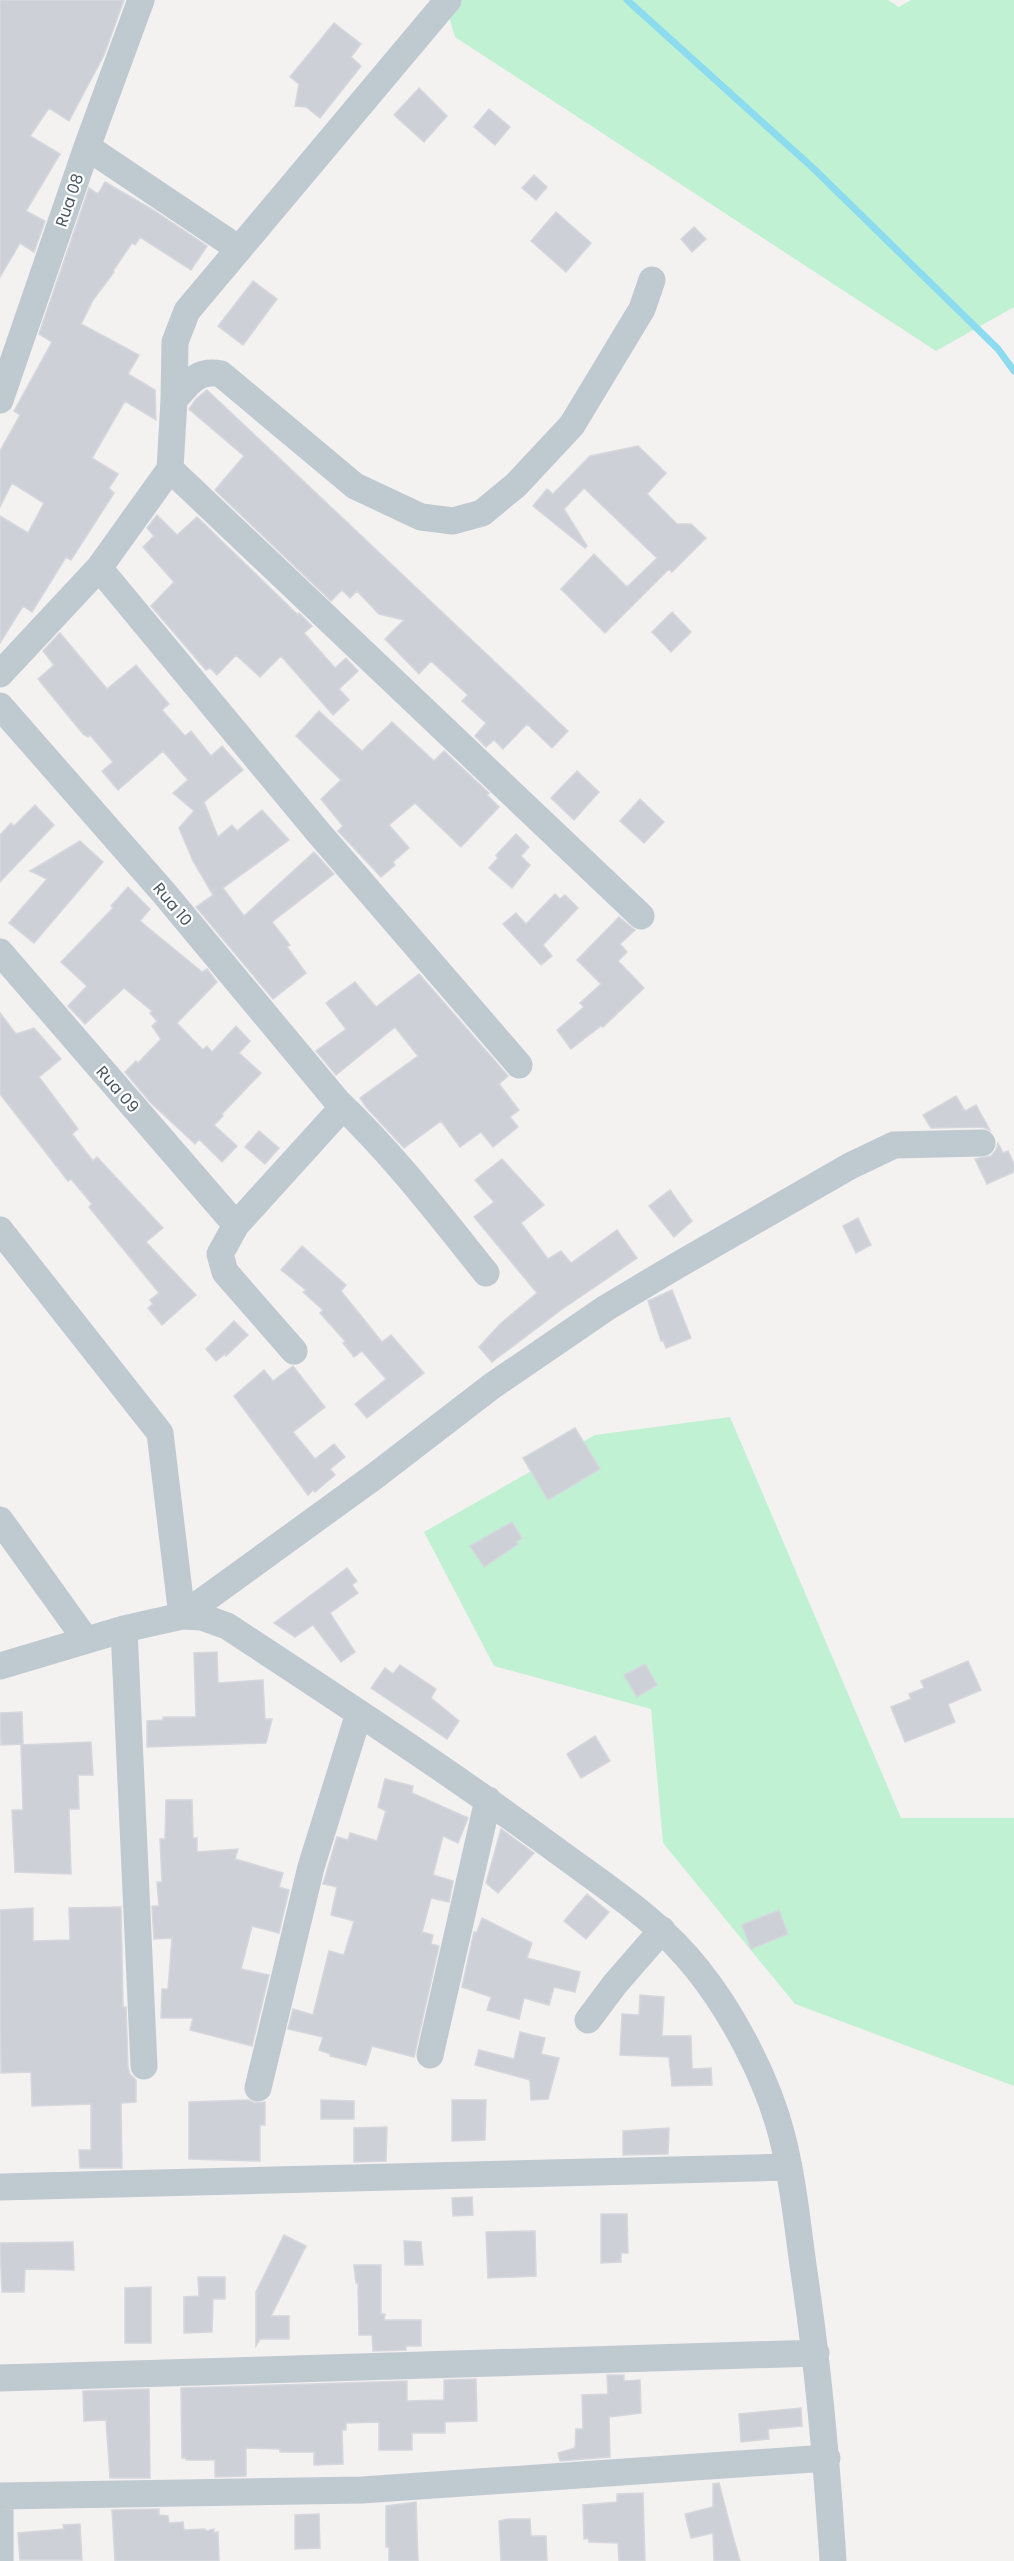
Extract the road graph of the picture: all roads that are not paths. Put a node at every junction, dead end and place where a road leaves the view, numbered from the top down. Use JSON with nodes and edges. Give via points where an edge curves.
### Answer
{"nodes":[{"id":1,"x":141,"y":0,"type":"edge"},
{"id":2,"x":448,"y":0,"type":"edge"},
{"id":3,"x":87,"y":147,"type":"junction"},
{"id":4,"x":239,"y":249,"type":"junction"},
{"id":5,"x":652,"y":280,"type":"dead end"},
{"id":6,"x":0,"y":400,"type":"edge"},
{"id":7,"x":174,"y":400,"type":"junction"},
{"id":8,"x":170,"y":469,"type":"junction"},
{"id":9,"x":99,"y":568,"type":"junction"},
{"id":10,"x":0,"y":674,"type":"edge"},
{"id":11,"x":0,"y":706,"type":"edge"},
{"id":12,"x":641,"y":916,"type":"dead end"},
{"id":13,"x":0,"y":952,"type":"edge"},
{"id":14,"x":519,"y":1065,"type":"dead end"},
{"id":15,"x":343,"y":1107,"type":"junction"},
{"id":16,"x":982,"y":1143,"type":"dead end"},
{"id":17,"x":236,"y":1225,"type":"junction"},
{"id":18,"x":0,"y":1230,"type":"edge"},
{"id":19,"x":486,"y":1273,"type":"dead end"},
{"id":20,"x":294,"y":1351,"type":"dead end"},
{"id":21,"x":0,"y":1520,"type":"edge"},
{"id":22,"x":182,"y":1616,"type":"junction"},
{"id":23,"x":124,"y":1629,"type":"junction"},
{"id":24,"x":86,"y":1640,"type":"junction"},
{"id":25,"x":0,"y":1666,"type":"edge"},
{"id":26,"x":359,"y":1713,"type":"junction"},
{"id":27,"x":488,"y":1800,"type":"junction"},
{"id":28,"x":662,"y":1930,"type":"junction"},
{"id":29,"x":588,"y":2020,"type":"dead end"},
{"id":30,"x":429,"y":2055,"type":"dead end"},
{"id":31,"x":144,"y":2066,"type":"dead end"},
{"id":32,"x":258,"y":2088,"type":"dead end"},
{"id":33,"x":789,"y":2167,"type":"junction"},
{"id":34,"x":0,"y":2187,"type":"edge"},
{"id":35,"x":816,"y":2353,"type":"junction"},
{"id":36,"x":0,"y":2378,"type":"edge"},
{"id":37,"x":827,"y":2458,"type":"junction"},
{"id":38,"x":0,"y":2496,"type":"edge"},
{"id":39,"x":0,"y":2561,"type":"edge"},
{"id":40,"x":833,"y":2561,"type":"edge"}],
"edges":[{"from":1,"to":3,"type":"street","name":"Rua 08"},
{"from":2,"to":4,"type":"street"},
{"from":3,"to":4,"type":"street"},
{"from":3,"to":6,"type":"street","name":"Rua 08"},
{"from":4,"to":7,"type":"street","via":[[187,311],[179,327],[173,359]]},
{"from":5,"to":7,"type":"street","via":[[642,309],[572,425],[516,485],[482,513],[453,521],[421,517],[355,486],[221,374],[207,371],[198,375]]},
{"from":7,"to":8,"type":"street"},
{"from":8,"to":9,"type":"street"},
{"from":8,"to":12,"type":"street"},
{"from":9,"to":10,"type":"street"},
{"from":9,"to":14,"type":"street","via":[[318,832]]},
{"from":11,"to":15,"type":"street","name":"Rua 10","via":[[164,893]]},
{"from":13,"to":17,"type":"street","name":"Rua 09"},
{"from":15,"to":17,"type":"street"},
{"from":15,"to":19,"type":"street","name":"Rua 10","via":[[389,1154]]},
{"from":16,"to":22,"type":"street","via":[[894,1145],[850,1166],[678,1265],[501,1379]]},
{"from":17,"to":20,"type":"street","via":[[220,1254],[225,1272]]},
{"from":18,"to":22,"type":"street","via":[[160,1433]]},
{"from":21,"to":24,"type":"street"},
{"from":22,"to":23,"type":"street"},
{"from":22,"to":26,"type":"street","via":[[202,1617],[227,1626]]},
{"from":23,"to":24,"type":"street"},
{"from":23,"to":31,"type":"street"},
{"from":24,"to":25,"type":"street"},
{"from":26,"to":27,"type":"street"},
{"from":26,"to":32,"type":"street","via":[[310,1867]]},
{"from":27,"to":28,"type":"street"},
{"from":27,"to":30,"type":"street"},
{"from":28,"to":29,"type":"street"},
{"from":28,"to":33,"type":"street","via":[[698,1970],[738,2032],[782,2133]]},
{"from":33,"to":34,"type":"street"},
{"from":33,"to":35,"type":"street"},
{"from":35,"to":36,"type":"street"},
{"from":35,"to":37,"type":"street"},
{"from":37,"to":38,"type":"street","via":[[362,2490]]},
{"from":37,"to":40,"type":"street"},
{"from":38,"to":39,"type":"street"}]}
